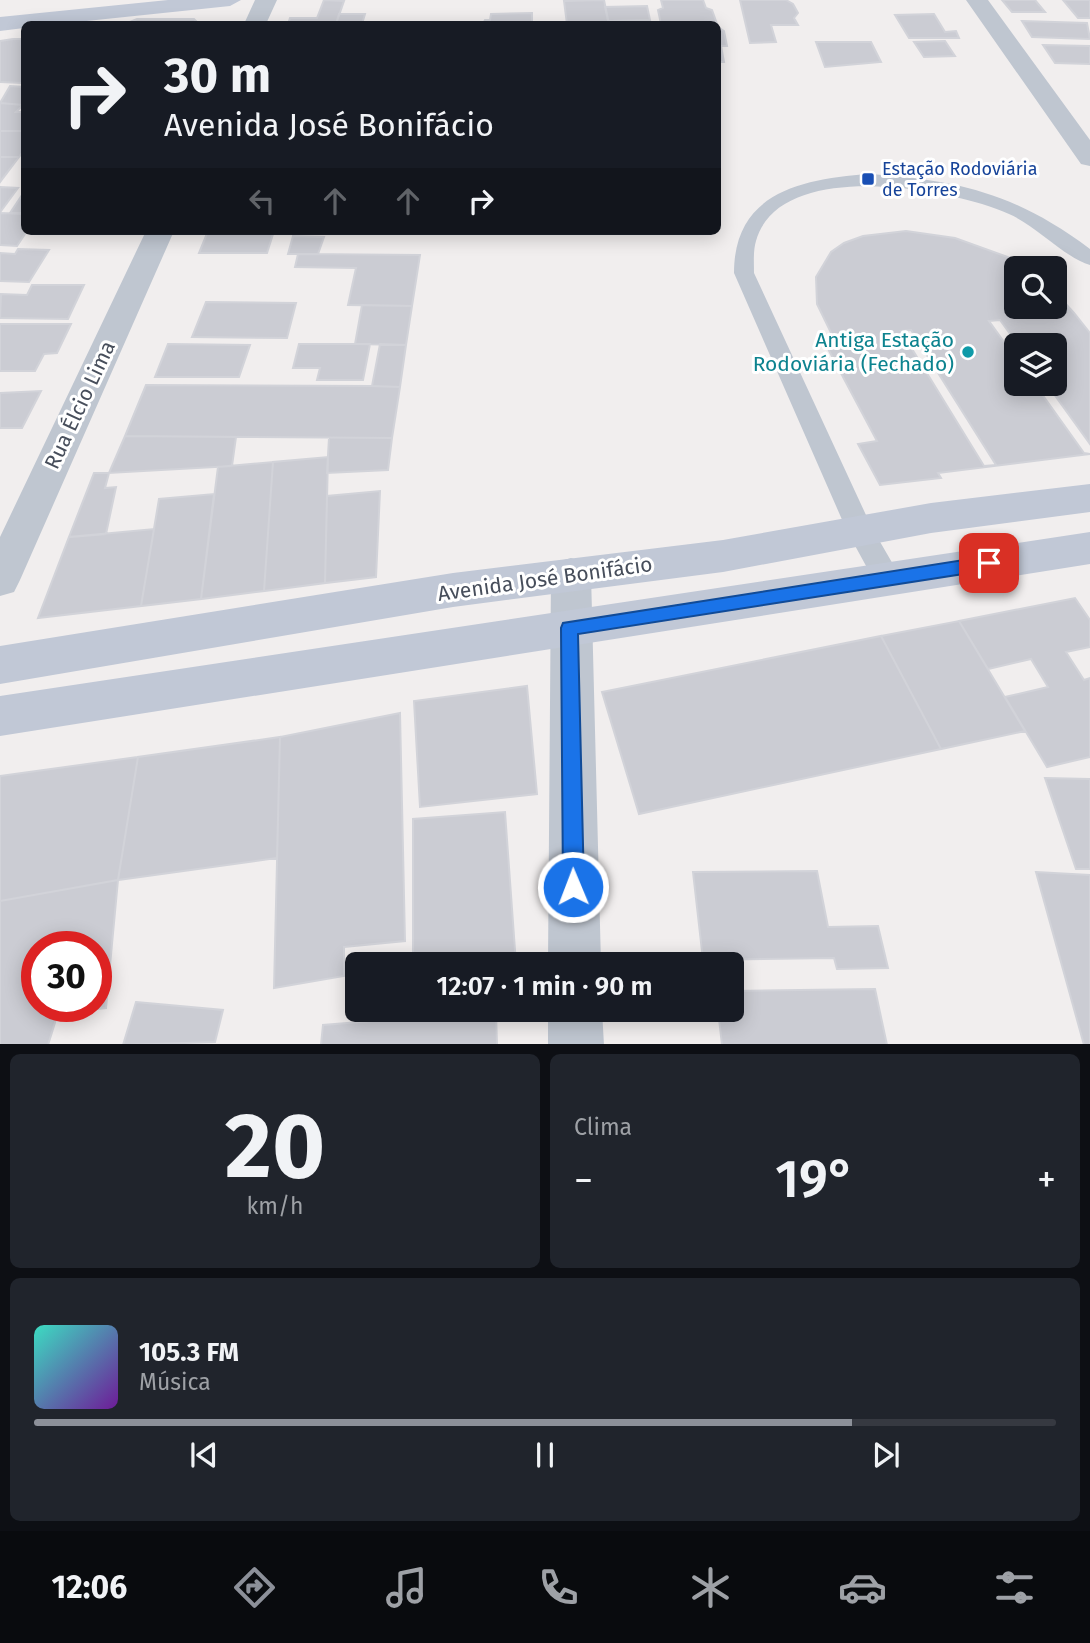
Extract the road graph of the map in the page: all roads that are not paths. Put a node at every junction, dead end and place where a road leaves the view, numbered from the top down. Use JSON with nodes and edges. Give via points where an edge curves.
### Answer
{"nodes":[{"id":1,"x":230,"y":0,"type":"edge"},
{"id":2,"x":266,"y":0,"type":"edge"},
{"id":3,"x":976,"y":0,"type":"edge"},
{"id":4,"x":29,"y":21,"type":"edge"},
{"id":5,"x":256,"y":21,"type":"edge"},
{"id":6,"x":21,"y":22,"type":"edge"},
{"id":7,"x":0,"y":24,"type":"edge"},
{"id":8,"x":1090,"y":158,"type":"edge"},
{"id":9,"x":158,"y":235,"type":"edge"},
{"id":10,"x":1090,"y":259,"type":"edge"},
{"id":11,"x":1090,"y":498,"type":"edge"},
{"id":12,"x":860,"y":531,"type":"junction"},
{"id":13,"x":1090,"y":548,"type":"edge"},
{"id":14,"x":571,"y":574,"type":"junction"},
{"id":15,"x":887,"y":578,"type":"junction"},
{"id":16,"x":0,"y":580,"type":"edge"},
{"id":17,"x":570,"y":628,"type":"junction"},
{"id":18,"x":0,"y":665,"type":"edge"},
{"id":19,"x":0,"y":716,"type":"edge"},
{"id":20,"x":575,"y":952,"type":"edge"},
{"id":21,"x":575,"y":1022,"type":"edge"},
{"id":22,"x":576,"y":1044,"type":"edge"}],
"edges":[{"from":1,"to":4,"type":"street"},
{"from":2,"to":5,"type":"street"},
{"from":3,"to":8,"type":"street"},
{"from":6,"to":7,"type":"street"},
{"from":9,"to":16,"type":"street","name":"Rua Élcio Lima"},
{"from":10,"to":12,"type":"lane","via":[[1013,209],[942,188],[868,179],[804,188],[761,213],[747,238],[744,274]]},
{"from":11,"to":12,"type":"street","name":"Avenida José Bonifácio"},
{"from":12,"to":14,"type":"street","name":"Avenida José Bonifácio","via":[[723,556]]},
{"from":12,"to":15,"type":"lane"},
{"from":13,"to":15,"type":"street"},
{"from":14,"to":17,"type":"street"},
{"from":14,"to":18,"type":"street","name":"Avenida José Bonifácio"},
{"from":15,"to":17,"type":"street"},
{"from":17,"to":19,"type":"street"},
{"from":17,"to":20,"type":"street"},
{"from":21,"to":22,"type":"street"}]}
